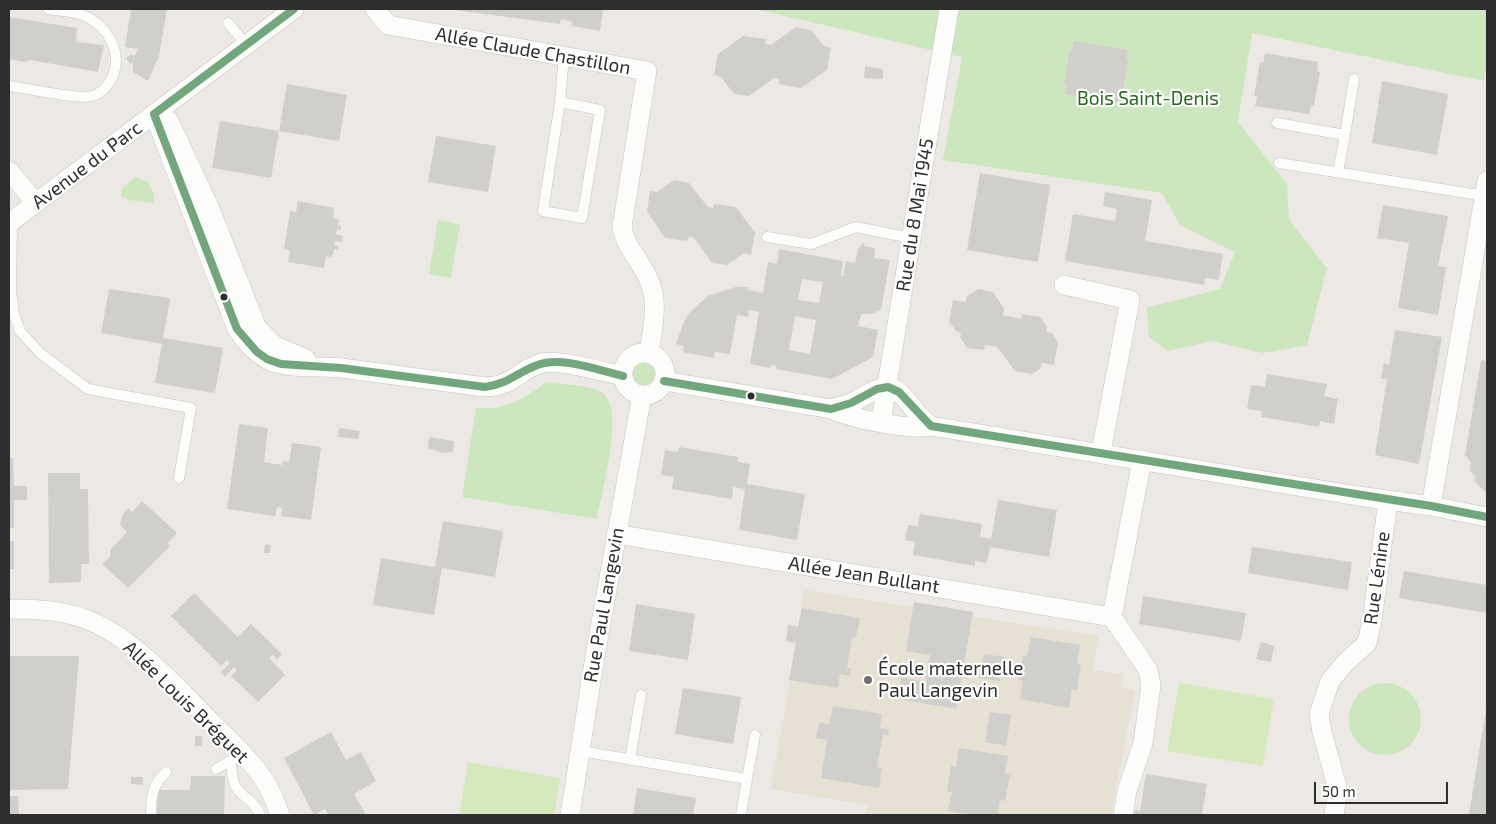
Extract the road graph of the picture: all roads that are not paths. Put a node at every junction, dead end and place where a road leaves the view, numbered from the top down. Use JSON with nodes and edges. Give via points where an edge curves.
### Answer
{"nodes":[{"id":1,"x":48,"y":9,"type":"edge"},
{"id":2,"x":294,"y":9,"type":"edge"},
{"id":3,"x":375,"y":9,"type":"edge"},
{"id":4,"x":949,"y":9,"type":"edge"},
{"id":5,"x":228,"y":23,"type":"dead end"},
{"id":6,"x":246,"y":44,"type":"junction"},
{"id":7,"x":564,"y":56,"type":"junction"},
{"id":8,"x":1354,"y":79,"type":"dead end"},
{"id":9,"x":9,"y":86,"type":"edge"},
{"id":10,"x":560,"y":102,"type":"junction"},
{"id":11,"x":159,"y":111,"type":"junction"},
{"id":12,"x":1277,"y":123,"type":"dead end"},
{"id":13,"x":1345,"y":135,"type":"junction"},
{"id":14,"x":1279,"y":162,"type":"dead end"},
{"id":15,"x":9,"y":171,"type":"edge"},
{"id":16,"x":1338,"y":172,"type":"junction"},
{"id":17,"x":1486,"y":189,"type":"edge"},
{"id":18,"x":20,"y":215,"type":"edge"},
{"id":19,"x":767,"y":237,"type":"dead end"},
{"id":20,"x":911,"y":238,"type":"junction"},
{"id":21,"x":1064,"y":285,"type":"dead end"},
{"id":22,"x":649,"y":354,"type":"junction"},
{"id":23,"x":623,"y":376,"type":"junction"},
{"id":24,"x":664,"y":381,"type":"junction"},
{"id":25,"x":885,"y":387,"type":"junction"},
{"id":26,"x":642,"y":395,"type":"junction"},
{"id":27,"x":831,"y":409,"type":"junction"},
{"id":28,"x":881,"y":421,"type":"junction"},
{"id":29,"x":931,"y":426,"type":"junction"},
{"id":30,"x":1101,"y":452,"type":"junction"},
{"id":31,"x":1142,"y":460,"type":"junction"},
{"id":32,"x":179,"y":478,"type":"dead end"},
{"id":33,"x":1388,"y":501,"type":"junction"},
{"id":34,"x":1432,"y":506,"type":"junction"},
{"id":35,"x":1487,"y":517,"type":"edge"},
{"id":36,"x":616,"y":534,"type":"junction"},
{"id":37,"x":9,"y":609,"type":"edge"},
{"id":38,"x":1112,"y":617,"type":"junction"},
{"id":39,"x":641,"y":695,"type":"dead end"},
{"id":40,"x":755,"y":735,"type":"dead end"},
{"id":41,"x":580,"y":752,"type":"junction"},
{"id":42,"x":236,"y":758,"type":"junction"},
{"id":43,"x":630,"y":760,"type":"junction"},
{"id":44,"x":216,"y":769,"type":"dead end"},
{"id":45,"x":166,"y":772,"type":"dead end"},
{"id":46,"x":747,"y":779,"type":"junction"},
{"id":47,"x":151,"y":815,"type":"edge"},
{"id":48,"x":260,"y":815,"type":"edge"},
{"id":49,"x":280,"y":815,"type":"edge"},
{"id":50,"x":570,"y":815,"type":"edge"},
{"id":51,"x":741,"y":815,"type":"edge"},
{"id":52,"x":1123,"y":815,"type":"edge"},
{"id":53,"x":1334,"y":815,"type":"edge"}],
"edges":[{"from":1,"to":9,"type":"lane","via":[[85,16],[98,25],[111,39],[117,56],[113,76],[103,91],[86,98]]},
{"from":2,"to":6,"type":"street","name":"Avenue du Parc"},
{"from":3,"to":7,"type":"street","name":"Allée Claude Chastillon","via":[[388,25]]},
{"from":4,"to":20,"type":"street","name":"Rue du 8 Mai 1945"},
{"from":5,"to":6,"type":"lane"},
{"from":6,"to":11,"type":"street","name":"Avenue du Parc"},
{"from":7,"to":10,"type":"lane"},
{"from":7,"to":22,"type":"street","name":"Allée Claude Chastillon","via":[[647,71],[622,227],[624,239],[649,279],[653,294],[655,304]]},
{"from":8,"to":13,"type":"lane"},
{"from":10,"to":10,"type":"lane","via":[[600,110],[582,218],[543,211]]},
{"from":11,"to":18,"type":"street","name":"Avenue du Parc"},
{"from":11,"to":23,"type":"street","via":[[237,328],[246,342],[263,357],[297,366],[339,368],[485,387],[498,387],[510,382],[542,363]]},
{"from":12,"to":13,"type":"lane"},
{"from":13,"to":16,"type":"lane"},
{"from":14,"to":16,"type":"lane"},
{"from":15,"to":18,"type":"street"},
{"from":16,"to":17,"type":"lane"},
{"from":17,"to":34,"type":"street"},
{"from":18,"to":32,"type":"lane","via":[[11,291],[20,332],[41,354],[88,388],[191,408]]},
{"from":19,"to":20,"type":"lane","via":[[812,244],[856,227]]},
{"from":20,"to":25,"type":"street","name":"Rue du 8 Mai 1945"},
{"from":21,"to":30,"type":"street","via":[[1130,300]]},
{"from":22,"to":23,"type":"street","via":[[641,353],[628,361]]},
{"from":22,"to":24,"type":"street","via":[[661,362]]},
{"from":23,"to":26,"type":"street","via":[[631,391]]},
{"from":24,"to":26,"type":"street","via":[[658,390]]},
{"from":24,"to":27,"type":"street"},
{"from":25,"to":27,"type":"street"},
{"from":25,"to":28,"type":"street","name":"Rue du 8 Mai 1945"},
{"from":25,"to":29,"type":"street","via":[[898,391],[919,418]]},
{"from":26,"to":36,"type":"street","name":"Rue Paul Langevin"},
{"from":27,"to":28,"type":"street","via":[[845,416]]},
{"from":28,"to":29,"type":"street","via":[[921,428]]},
{"from":29,"to":30,"type":"street"},
{"from":30,"to":31,"type":"street"},
{"from":31,"to":33,"type":"street"},
{"from":31,"to":38,"type":"street"},
{"from":33,"to":34,"type":"street"},
{"from":33,"to":53,"type":"street","name":"Rue Lénine","via":[[1367,643],[1330,681],[1319,714],[1338,790]]},
{"from":34,"to":35,"type":"street"},
{"from":36,"to":38,"type":"street","name":"Allée Jean Bullant"},
{"from":36,"to":41,"type":"street","name":"Rue Paul Langevin"},
{"from":37,"to":42,"type":"street","name":"Allée Louis Bréguet","via":[[70,613],[116,634],[135,650]]},
{"from":38,"to":52,"type":"street","via":[[1148,670],[1151,686],[1143,743],[1127,791]]},
{"from":39,"to":43,"type":"lane"},
{"from":40,"to":46,"type":"lane"},
{"from":41,"to":43,"type":"lane"},
{"from":41,"to":50,"type":"street","name":"Rue Paul Langevin"},
{"from":42,"to":44,"type":"lane"},
{"from":42,"to":48,"type":"lane","via":[[234,782],[237,789],[257,806]]},
{"from":42,"to":49,"type":"street","name":"Allée Louis Bréguet","via":[[262,776]]},
{"from":43,"to":46,"type":"lane"},
{"from":45,"to":47,"type":"lane","via":[[152,791]]},
{"from":46,"to":51,"type":"lane"}]}
